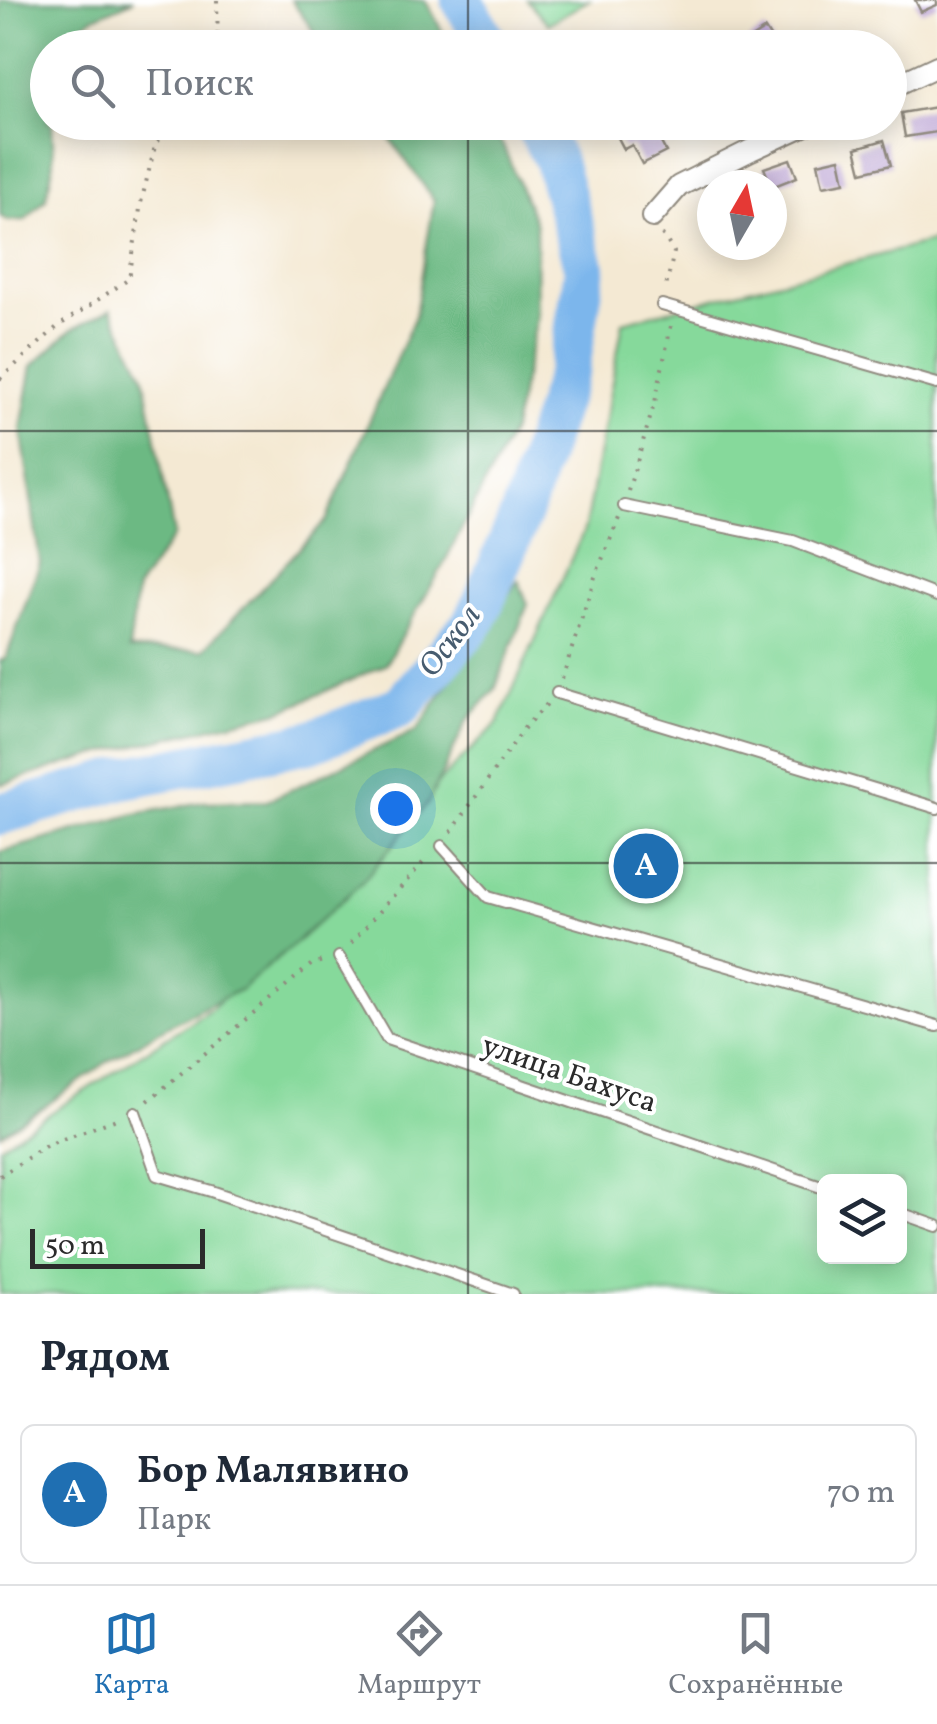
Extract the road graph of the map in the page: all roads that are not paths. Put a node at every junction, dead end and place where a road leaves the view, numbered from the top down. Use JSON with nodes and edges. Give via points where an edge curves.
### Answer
{"nodes":[{"id":1,"x":937,"y":66,"type":"edge"},
{"id":2,"x":907,"y":80,"type":"edge"},
{"id":3,"x":773,"y":140,"type":"edge"},
{"id":4,"x":652,"y":217,"type":"road end"},
{"id":5,"x":662,"y":305,"type":"road end"},
{"id":6,"x":937,"y":384,"type":"edge"},
{"id":7,"x":624,"y":506,"type":"road end"},
{"id":8,"x":937,"y":596,"type":"edge"},
{"id":9,"x":557,"y":693,"type":"road end"},
{"id":10,"x":937,"y":808,"type":"edge"},
{"id":11,"x":442,"y":846,"type":"road end"},
{"id":12,"x":339,"y":957,"type":"road end"},
{"id":13,"x":937,"y":1026,"type":"edge"},
{"id":14,"x":134,"y":1112,"type":"road end"},
{"id":15,"x":817,"y":1186,"type":"edge"},
{"id":16,"x":907,"y":1215,"type":"edge"},
{"id":17,"x":937,"y":1226,"type":"edge"},
{"id":18,"x":513,"y":1294,"type":"edge"}],
"edges":[{"from":1,"to":2,"type":"street"},
{"from":3,"to":4,"type":"street","via":[[679,186]]},
{"from":5,"to":6,"type":"lane"},
{"from":7,"to":8,"type":"lane","via":[[793,540]]},
{"from":9,"to":10,"type":"lane"},
{"from":11,"to":13,"type":"lane","via":[[488,896]]},
{"from":12,"to":15,"type":"lane","name":"улица Бахуса","via":[[387,1040]]},
{"from":14,"to":18,"type":"lane","via":[[157,1175]]},
{"from":16,"to":17,"type":"lane"}]}
